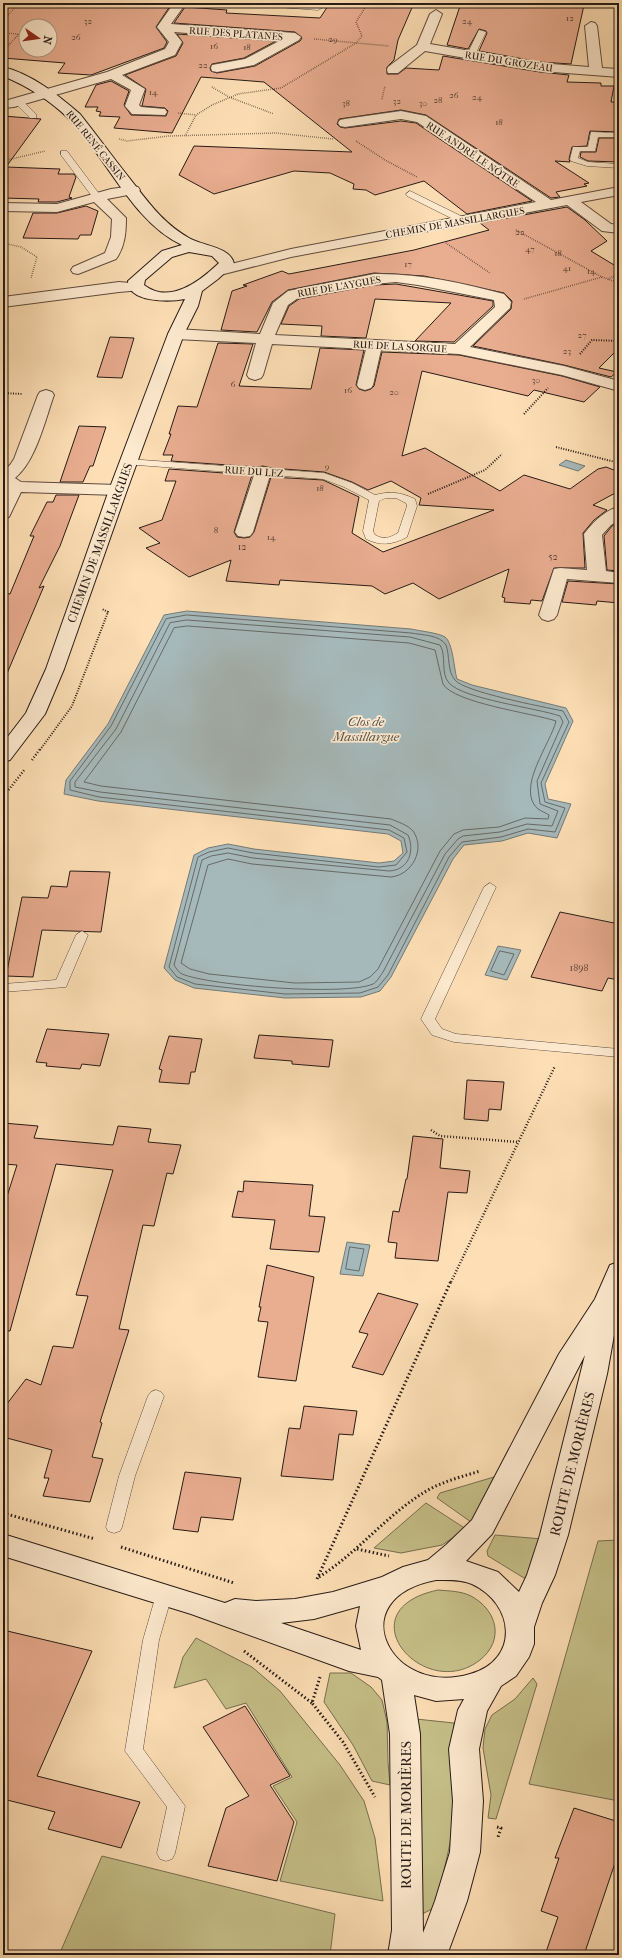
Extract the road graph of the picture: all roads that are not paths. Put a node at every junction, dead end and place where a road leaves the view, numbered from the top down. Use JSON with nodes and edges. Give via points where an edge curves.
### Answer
{"nodes":[{"id":1,"x":180,"y":3,"type":"edge"},
{"id":2,"x":251,"y":3,"type":"edge"},
{"id":3,"x":318,"y":8,"type":"dead end"},
{"id":4,"x":436,"y":14,"type":"dead end"},
{"id":5,"x":591,"y":26,"type":"dead end"},
{"id":6,"x":163,"y":27,"type":"junction"},
{"id":7,"x":482,"y":32,"type":"dead end"},
{"id":8,"x":423,"y":47,"type":"junction"},
{"id":9,"x":471,"y":55,"type":"junction"},
{"id":10,"x":217,"y":68,"type":"road end"},
{"id":11,"x":393,"y":70,"type":"road end"},
{"id":12,"x":3,"y":71,"type":"edge"},
{"id":13,"x":596,"y":72,"type":"junction"},
{"id":14,"x":619,"y":73,"type":"edge"},
{"id":15,"x":112,"y":75,"type":"junction"},
{"id":16,"x":47,"y":93,"type":"junction"},
{"id":17,"x":18,"y":101,"type":"junction"},
{"id":18,"x":3,"y":104,"type":"edge"},
{"id":19,"x":160,"y":112,"type":"dead end"},
{"id":20,"x":34,"y":116,"type":"dead end"},
{"id":21,"x":345,"y":123,"type":"dead end"},
{"id":22,"x":619,"y":136,"type":"edge"},
{"id":23,"x":64,"y":153,"type":"dead end"},
{"id":24,"x":619,"y":166,"type":"edge"},
{"id":25,"x":133,"y":190,"type":"junction"},
{"id":26,"x":619,"y":191,"type":"edge"},
{"id":27,"x":410,"y":194,"type":"dead end"},
{"id":28,"x":97,"y":197,"type":"junction"},
{"id":29,"x":570,"y":201,"type":"junction"},
{"id":30,"x":549,"y":205,"type":"junction"},
{"id":31,"x":3,"y":208,"type":"edge"},
{"id":32,"x":156,"y":221,"type":"junction"},
{"id":33,"x":464,"y":221,"type":"junction"},
{"id":34,"x":619,"y":229,"type":"edge"},
{"id":35,"x":201,"y":249,"type":"junction"},
{"id":36,"x":216,"y":252,"type":"junction"},
{"id":37,"x":291,"y":253,"type":"junction"},
{"id":38,"x":161,"y":259,"type":"junction"},
{"id":39,"x":78,"y":270,"type":"dead end"},
{"id":40,"x":220,"y":271,"type":"junction"},
{"id":41,"x":136,"y":287,"type":"junction"},
{"id":42,"x":196,"y":287,"type":"junction"},
{"id":43,"x":154,"y":295,"type":"junction"},
{"id":44,"x":3,"y":302,"type":"edge"},
{"id":45,"x":179,"y":327,"type":"junction"},
{"id":46,"x":265,"y":339,"type":"junction"},
{"id":47,"x":375,"y":344,"type":"junction"},
{"id":48,"x":459,"y":349,"type":"junction"},
{"id":49,"x":255,"y":375,"type":"dead end"},
{"id":50,"x":365,"y":385,"type":"dead end"},
{"id":51,"x":619,"y":386,"type":"edge"},
{"id":52,"x":46,"y":395,"type":"dead end"},
{"id":53,"x":128,"y":462,"type":"junction"},
{"id":54,"x":263,"y":472,"type":"junction"},
{"id":55,"x":7,"y":482,"type":"edge"},
{"id":56,"x":118,"y":490,"type":"junction"},
{"id":57,"x":374,"y":499,"type":"junction"},
{"id":58,"x":619,"y":512,"type":"edge"},
{"id":59,"x":3,"y":513,"type":"edge"},
{"id":60,"x":244,"y":532,"type":"dead end"},
{"id":61,"x":597,"y":576,"type":"junction"},
{"id":62,"x":619,"y":578,"type":"edge"},
{"id":63,"x":548,"y":615,"type":"dead end"},
{"id":64,"x":7,"y":746,"type":"edge"},
{"id":65,"x":490,"y":887,"type":"dead end"},
{"id":66,"x":82,"y":935,"type":"dead end"},
{"id":67,"x":3,"y":988,"type":"edge"},
{"id":68,"x":619,"y":1053,"type":"edge"},
{"id":69,"x":619,"y":1271,"type":"edge"},
{"id":70,"x":608,"y":1298,"type":"junction"},
{"id":71,"x":156,"y":1396,"type":"dead end"},
{"id":72,"x":114,"y":1527,"type":"dead end"},
{"id":73,"x":3,"y":1545,"type":"edge"},
{"id":74,"x":436,"y":1568,"type":"junction"},
{"id":75,"x":390,"y":1585,"type":"junction"},
{"id":76,"x":164,"y":1595,"type":"junction"},
{"id":77,"x":198,"y":1605,"type":"junction"},
{"id":78,"x":521,"y":1625,"type":"junction"},
{"id":79,"x":391,"y":1671,"type":"junction"},
{"id":80,"x":489,"y":1681,"type":"junction"},
{"id":81,"x":166,"y":1853,"type":"dead end"},
{"id":82,"x":404,"y":1955,"type":"edge"},
{"id":83,"x":431,"y":1955,"type":"edge"}],
"edges":[{"from":1,"to":6,"type":"street"},
{"from":2,"to":3,"type":"lane"},
{"from":4,"to":8,"type":"street"},
{"from":5,"to":13,"type":"street"},
{"from":6,"to":10,"type":"street","name":"RUE DES PLATANES","via":[[295,37],[249,62]]},
{"from":6,"to":15,"type":"street","name":"RUE DES PLATANES","via":[[176,42],[170,52]]},
{"from":7,"to":9,"type":"lane"},
{"from":8,"to":9,"type":"street","name":"RUE DU GROZEAU"},
{"from":8,"to":11,"type":"street"},
{"from":9,"to":13,"type":"street","name":"RUE DU GROZEAU","via":[[540,67]]},
{"from":12,"to":16,"type":"street","name":"RUE RENÉ CASSIN"},
{"from":13,"to":14,"type":"street","name":"RUE DU GROZEAU"},
{"from":15,"to":16,"type":"street","name":"RUE DES PLATANES"},
{"from":15,"to":19,"type":"street","via":[[138,89],[132,106],[137,111]]},
{"from":16,"to":17,"type":"street","name":"RUE DES PLATANES"},
{"from":16,"to":25,"type":"street","name":"RUE RENÉ CASSIN","via":[[75,117]]},
{"from":17,"to":18,"type":"street","name":"RUE DES PLATANES"},
{"from":17,"to":20,"type":"lane"},
{"from":21,"to":30,"type":"street","name":"RUE ANDRÉ LE NÔTRE","via":[[401,115],[422,119]]},
{"from":22,"to":24,"type":"lane","via":[[594,134],[592,149],[576,149],[574,160],[587,164]]},
{"from":23,"to":28,"type":"lane"},
{"from":25,"to":28,"type":"street"},
{"from":25,"to":32,"type":"street","name":"RUE RENÉ CASSIN"},
{"from":26,"to":29,"type":"street","name":"CHEMIN DE MASSILLARGUES"},
{"from":27,"to":33,"type":"lane"},
{"from":28,"to":31,"type":"street","via":[[57,208]]},
{"from":28,"to":39,"type":"street","via":[[119,218],[118,237],[111,256]]},
{"from":29,"to":30,"type":"street","name":"CHEMIN DE MASSILLARGUES"},
{"from":29,"to":34,"type":"street","via":[[607,228]]},
{"from":30,"to":33,"type":"street","name":"CHEMIN DE MASSILLARGUES"},
{"from":32,"to":35,"type":"street","name":"RUE RENÉ CASSIN","via":[[184,241]]},
{"from":32,"to":38,"type":"street","name":"RUE RENÉ CASSIN","via":[[160,236]]},
{"from":33,"to":37,"type":"street","name":"CHEMIN DE MASSILLARGUES"},
{"from":35,"to":36,"type":"street","name":"CHEMIN DE MASSILLARGUES"},
{"from":35,"to":38,"type":"street","via":[[177,250]]},
{"from":36,"to":37,"type":"street","name":"CHEMIN DE MASSILLARGUES"},
{"from":36,"to":40,"type":"street","via":[[226,259],[227,264]]},
{"from":37,"to":40,"type":"street","name":"CHEMIN DE MASSILLARGUES"},
{"from":38,"to":41,"type":"street","via":[[136,281]]},
{"from":40,"to":42,"type":"street","name":"CHEMIN DE MASSILLARGUES"},
{"from":41,"to":43,"type":"street","via":[[144,293]]},
{"from":41,"to":44,"type":"street"},
{"from":42,"to":43,"type":"street","name":"CHEMIN DE MASSILLARGUES","via":[[178,295]]},
{"from":42,"to":45,"type":"street","name":"CHEMIN DE MASSILLARGUES"},
{"from":43,"to":45,"type":"street","via":[[172,307]]},
{"from":45,"to":46,"type":"street","name":"RUE DE LA SORGUE"},
{"from":45,"to":53,"type":"street","name":"CHEMIN DE MASSILLARGUES"},
{"from":46,"to":47,"type":"street","name":"RUE DE LA SORGUE"},
{"from":46,"to":48,"type":"street","name":"RUE DE L'AYGUES","via":[[280,303],[293,294],[374,279],[418,280],[501,299],[502,308]]},
{"from":46,"to":49,"type":"street","name":"RUE DE L'AYGUES"},
{"from":47,"to":48,"type":"street","name":"RUE DE LA SORGUE"},
{"from":47,"to":50,"type":"street"},
{"from":48,"to":51,"type":"street","name":"RUE DE LA SORGUE","via":[[564,371]]},
{"from":52,"to":55,"type":"street","via":[[22,459]]},
{"from":53,"to":54,"type":"lane","name":"RUE DU LEZ"},
{"from":53,"to":56,"type":"street","name":"CHEMIN DE MASSILLARGUES"},
{"from":54,"to":57,"type":"lane","name":"RUE DU LEZ","via":[[324,476]]},
{"from":54,"to":60,"type":"street"},
{"from":55,"to":56,"type":"street"},
{"from":55,"to":59,"type":"street"},
{"from":56,"to":64,"type":"street","name":"CHEMIN DE MASSILLARGUES","via":[[55,669],[35,714]]},
{"from":57,"to":57,"type":"lane","via":[[368,531],[370,537],[382,542],[403,535],[412,506],[411,501],[396,494]]},
{"from":58,"to":61,"type":"street","via":[[605,521],[593,534]]},
{"from":61,"to":62,"type":"street"},
{"from":61,"to":63,"type":"street","via":[[560,573]]},
{"from":65,"to":68,"type":"lane","via":[[428,1019],[437,1032],[454,1038]]},
{"from":66,"to":67,"type":"lane","via":[[61,984]]},
{"from":69,"to":70,"type":"street","name":"ROUTE DE MORIÈRES"},
{"from":70,"to":74,"type":"street","name":"ROUTE DE MORIÈRES","via":[[572,1354],[482,1527],[456,1553]]},
{"from":70,"to":78,"type":"street","name":"ROUTE DE MORIÈRES","via":[[594,1374],[554,1535]]},
{"from":71,"to":72,"type":"lane","via":[[127,1476]]},
{"from":73,"to":76,"type":"street"},
{"from":74,"to":75,"type":"street","via":[[411,1574]]},
{"from":74,"to":78,"type":"street","via":[[460,1570],[483,1577],[501,1590],[514,1606]]},
{"from":75,"to":77,"type":"street","via":[[327,1606],[298,1611],[258,1613]]},
{"from":75,"to":79,"type":"street","via":[[377,1600],[370,1616],[369,1634],[375,1651]]},
{"from":76,"to":77,"type":"street"},
{"from":76,"to":81,"type":"lane","via":[[151,1640],[134,1751],[176,1806]]},
{"from":77,"to":79,"type":"street","via":[[349,1659]]},
{"from":78,"to":80,"type":"street","via":[[521,1641],[515,1656],[504,1670]]},
{"from":79,"to":80,"type":"street","via":[[417,1685],[442,1690],[466,1688]]},
{"from":79,"to":82,"type":"street","name":"ROUTE DE MORIÈRES","via":[[405,1734],[408,1930]]},
{"from":80,"to":83,"type":"street","via":[[473,1710],[464,1749],[468,1801],[465,1852],[451,1901]]}]}
